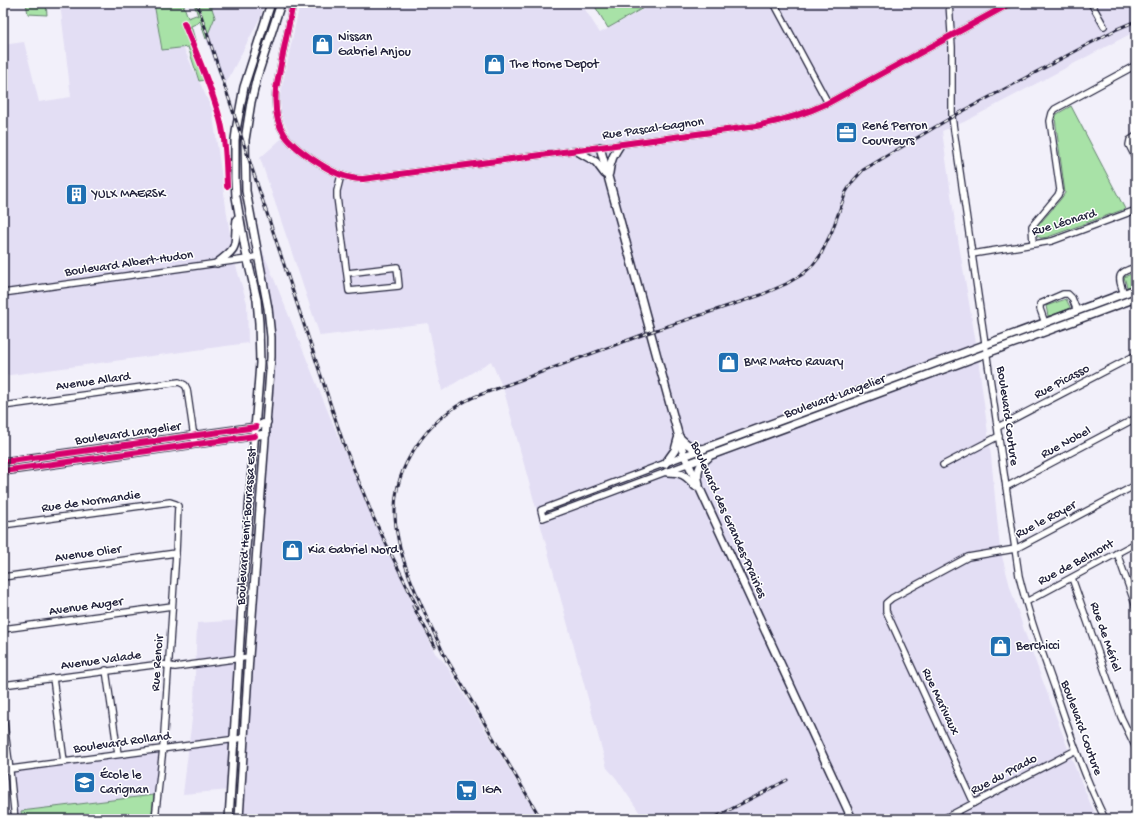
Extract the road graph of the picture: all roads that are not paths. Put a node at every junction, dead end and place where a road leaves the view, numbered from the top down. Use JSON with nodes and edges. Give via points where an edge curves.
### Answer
{"nodes":[{"id":1,"x":271,"y":3,"type":"edge"},
{"id":2,"x":281,"y":3,"type":"edge"},
{"id":3,"x":293,"y":3,"type":"edge"},
{"id":4,"x":774,"y":3,"type":"edge"},
{"id":5,"x":949,"y":3,"type":"edge"},
{"id":6,"x":1011,"y":3,"type":"edge"},
{"id":7,"x":1091,"y":3,"type":"edge"},
{"id":8,"x":1104,"y":26,"type":"dead end"},
{"id":9,"x":951,"y":36,"type":"junction"},
{"id":10,"x":1136,"y":65,"type":"edge"},
{"id":11,"x":828,"y":103,"type":"junction"},
{"id":12,"x":1136,"y":136,"type":"edge"},
{"id":13,"x":620,"y":145,"type":"junction"},
{"id":14,"x":600,"y":148,"type":"junction"},
{"id":15,"x":577,"y":151,"type":"junction"},
{"id":16,"x":1136,"y":159,"type":"edge"},
{"id":17,"x":341,"y":175,"type":"junction"},
{"id":18,"x":608,"y":180,"type":"junction"},
{"id":19,"x":1136,"y":210,"type":"edge"},
{"id":20,"x":238,"y":213,"type":"junction"},
{"id":21,"x":1033,"y":244,"type":"junction"},
{"id":22,"x":972,"y":254,"type":"junction"},
{"id":23,"x":258,"y":256,"type":"junction"},
{"id":24,"x":247,"y":259,"type":"junction"},
{"id":25,"x":217,"y":263,"type":"junction"},
{"id":26,"x":1136,"y":267,"type":"edge"},
{"id":27,"x":348,"y":273,"type":"junction"},
{"id":28,"x":1136,"y":289,"type":"edge"},
{"id":29,"x":3,"y":293,"type":"edge"},
{"id":30,"x":1124,"y":294,"type":"junction"},
{"id":31,"x":1136,"y":298,"type":"edge"},
{"id":32,"x":1077,"y":311,"type":"junction"},
{"id":33,"x":1045,"y":323,"type":"junction"},
{"id":34,"x":986,"y":345,"type":"junction"},
{"id":35,"x":987,"y":354,"type":"junction"},
{"id":36,"x":1136,"y":355,"type":"edge"},
{"id":37,"x":3,"y":406,"type":"edge"},
{"id":38,"x":1136,"y":418,"type":"edge"},
{"id":39,"x":267,"y":422,"type":"junction"},
{"id":40,"x":256,"y":427,"type":"junction"},
{"id":41,"x":998,"y":427,"type":"junction"},
{"id":42,"x":266,"y":434,"type":"junction"},
{"id":43,"x":194,"y":436,"type":"junction"},
{"id":44,"x":255,"y":436,"type":"junction"},
{"id":45,"x":999,"y":436,"type":"junction"},
{"id":46,"x":679,"y":437,"type":"junction"},
{"id":47,"x":196,"y":444,"type":"junction"},
{"id":48,"x":704,"y":449,"type":"junction"},
{"id":49,"x":716,"y":453,"type":"junction"},
{"id":50,"x":684,"y":456,"type":"junction"},
{"id":51,"x":3,"y":462,"type":"edge"},
{"id":52,"x":665,"y":464,"type":"junction"},
{"id":53,"x":687,"y":464,"type":"junction"},
{"id":54,"x":943,"y":465,"type":"dead end"},
{"id":55,"x":3,"y":471,"type":"edge"},
{"id":56,"x":667,"y":472,"type":"junction"},
{"id":57,"x":1136,"y":485,"type":"edge"},
{"id":58,"x":1006,"y":487,"type":"junction"},
{"id":59,"x":701,"y":494,"type":"junction"},
{"id":60,"x":178,"y":509,"type":"joint"},
{"id":61,"x":3,"y":525,"type":"edge"},
{"id":62,"x":1136,"y":543,"type":"edge"},
{"id":63,"x":1015,"y":549,"type":"junction"},
{"id":64,"x":176,"y":553,"type":"junction"},
{"id":65,"x":1117,"y":554,"type":"junction"},
{"id":66,"x":3,"y":577,"type":"edge"},
{"id":67,"x":1072,"y":578,"type":"junction"},
{"id":68,"x":1135,"y":601,"type":"edge"},
{"id":69,"x":1026,"y":602,"type":"junction"},
{"id":70,"x":172,"y":606,"type":"junction"},
{"id":71,"x":1136,"y":607,"type":"edge"},
{"id":72,"x":886,"y":611,"type":"joint"},
{"id":73,"x":3,"y":629,"type":"edge"},
{"id":74,"x":249,"y":657,"type":"junction"},
{"id":75,"x":238,"y":659,"type":"junction"},
{"id":76,"x":169,"y":665,"type":"junction"},
{"id":77,"x":106,"y":670,"type":"junction"},
{"id":78,"x":53,"y":678,"type":"junction"},
{"id":79,"x":3,"y":685,"type":"edge"},
{"id":80,"x":3,"y":715,"type":"edge"},
{"id":81,"x":244,"y":738,"type":"junction"},
{"id":82,"x":233,"y":739,"type":"junction"},
{"id":83,"x":163,"y":748,"type":"junction"},
{"id":84,"x":1136,"y":748,"type":"edge"},
{"id":85,"x":1076,"y":750,"type":"junction"},
{"id":86,"x":118,"y":754,"type":"junction"},
{"id":87,"x":64,"y":762,"type":"junction"},
{"id":88,"x":10,"y":769,"type":"junction"},
{"id":89,"x":3,"y":770,"type":"edge"},
{"id":90,"x":974,"y":803,"type":"junction"},
{"id":91,"x":13,"y":819,"type":"edge"},
{"id":92,"x":155,"y":819,"type":"edge"},
{"id":93,"x":229,"y":819,"type":"edge"},
{"id":94,"x":239,"y":819,"type":"edge"},
{"id":95,"x":852,"y":819,"type":"edge"},
{"id":96,"x":943,"y":819,"type":"edge"},
{"id":97,"x":1105,"y":819,"type":"edge"}],
"edges":[{"from":1,"to":20,"type":"main road","name":"Boulevard Henri-Bourassa Est","via":[[246,81],[237,124],[235,178]]},
{"from":2,"to":23,"type":"main road","name":"Boulevard Henri-Bourassa Est","via":[[257,77],[245,140],[246,191]]},
{"from":3,"to":17,"type":"street","name":"Rue Pascal-Gagnon","via":[[274,103],[278,121],[285,136],[304,154]]},
{"from":4,"to":11,"type":"street"},
{"from":5,"to":9,"type":"street","name":"Boulevard Couture"},
{"from":6,"to":9,"type":"street","name":"Rue Pascal-Gagnon"},
{"from":7,"to":8,"type":"street"},
{"from":9,"to":11,"type":"street","name":"Rue Pascal-Gagnon"},
{"from":9,"to":22,"type":"street","name":"Boulevard Couture","via":[[952,117]]},
{"from":10,"to":21,"type":"street","via":[[1052,113],[1050,121],[1060,190],[1032,226]]},
{"from":11,"to":13,"type":"street","name":"Rue Pascal-Gagnon","via":[[798,115],[756,126]]},
{"from":12,"to":16,"type":"street","via":[[1130,140],[1129,145]]},
{"from":13,"to":14,"type":"street","name":"Rue Pascal-Gagnon"},
{"from":13,"to":18,"type":"main road","via":[[612,156]]},
{"from":14,"to":15,"type":"street","name":"Rue Pascal-Gagnon"},
{"from":14,"to":18,"type":"main road","name":"Boulevard des Grandes-Prairies"},
{"from":15,"to":17,"type":"street","name":"Rue Pascal-Gagnon","via":[[368,179],[352,179]]},
{"from":15,"to":18,"type":"main road","via":[[596,162]]},
{"from":17,"to":27,"type":"street","via":[[337,197]]},
{"from":18,"to":46,"type":"main road","name":"Boulevard des Grandes-Prairies"},
{"from":19,"to":21,"type":"street","name":"Rue Léonard","via":[[1061,238]]},
{"from":20,"to":24,"type":"main road","name":"Boulevard Henri-Bourassa Est"},
{"from":20,"to":25,"type":"main road","via":[[234,248]]},
{"from":21,"to":22,"type":"street","name":"Rue Léonard"},
{"from":22,"to":34,"type":"street","name":"Boulevard Couture"},
{"from":23,"to":24,"type":"street","name":"Boulevard Albert-Hudon"},
{"from":23,"to":39,"type":"main road","name":"Boulevard Henri-Bourassa Est","via":[[271,337]]},
{"from":24,"to":25,"type":"street","name":"Boulevard Albert-Hudon"},
{"from":24,"to":40,"type":"main road","name":"Boulevard Henri-Bourassa Est","via":[[254,287],[260,339],[260,384]]},
{"from":25,"to":29,"type":"street","name":"Boulevard Albert-Hudon"},
{"from":26,"to":30,"type":"street","via":[[1120,275],[1119,280]]},
{"from":27,"to":27,"type":"street","via":[[349,291],[400,286],[397,267]]},
{"from":28,"to":30,"type":"main road","name":"Boulevard Langelier"},
{"from":30,"to":32,"type":"main road","name":"Boulevard Langelier"},
{"from":31,"to":35,"type":"main road","name":"Boulevard Langelier"},
{"from":32,"to":33,"type":"main road","name":"Boulevard Langelier"},
{"from":32,"to":33,"type":"street","via":[[1070,296],[1063,294],[1040,304]]},
{"from":33,"to":34,"type":"main road","name":"Boulevard Langelier"},
{"from":34,"to":35,"type":"street","name":"Boulevard Couture"},
{"from":34,"to":48,"type":"main road","name":"Boulevard Langelier"},
{"from":35,"to":41,"type":"street","name":"Boulevard Couture"},
{"from":35,"to":49,"type":"main road","name":"Boulevard Langelier"},
{"from":36,"to":41,"type":"street","name":"Rue Picasso"},
{"from":37,"to":43,"type":"street","name":"Avenue Allard","via":[[174,382],[182,383],[186,385]]},
{"from":38,"to":58,"type":"street","name":"Rue Nobel"},
{"from":39,"to":40,"type":"main road","name":"Boulevard Langelier"},
{"from":39,"to":42,"type":"main road","name":"Boulevard Henri-Bourassa Est"},
{"from":40,"to":43,"type":"main road","name":"Boulevard Langelier"},
{"from":40,"to":44,"type":"main road","name":"Boulevard Henri-Bourassa Est"},
{"from":41,"to":45,"type":"street","name":"Boulevard Couture"},
{"from":42,"to":44,"type":"main road","name":"Boulevard Langelier"},
{"from":42,"to":74,"type":"main road","name":"Boulevard Henri-Bourassa Est"},
{"from":43,"to":47,"type":"street"},
{"from":43,"to":51,"type":"main road","name":"Boulevard Langelier"},
{"from":44,"to":47,"type":"main road","name":"Boulevard Langelier"},
{"from":44,"to":75,"type":"main road","name":"Boulevard Henri-Bourassa Est"},
{"from":45,"to":54,"type":"street"},
{"from":45,"to":58,"type":"street","name":"Boulevard Couture"},
{"from":46,"to":48,"type":"main road","via":[[696,449]]},
{"from":46,"to":50,"type":"main road","name":"Boulevard des Grandes-Prairies"},
{"from":46,"to":52,"type":"main road","via":[[675,450]]},
{"from":47,"to":55,"type":"main road","name":"Boulevard Langelier"},
{"from":48,"to":50,"type":"main road","name":"Boulevard Langelier"},
{"from":49,"to":53,"type":"main road","name":"Boulevard Langelier"},
{"from":49,"to":59,"type":"main road","via":[[698,468]]},
{"from":50,"to":52,"type":"street","name":"Boulevard Langelier"},
{"from":50,"to":53,"type":"main road","name":"Boulevard des Grandes-Prairies"},
{"from":52,"to":56,"type":"street","name":"Boulevard Langelier","via":[[540,510],[543,518]]},
{"from":53,"to":56,"type":"street","name":"Boulevard Langelier"},
{"from":53,"to":59,"type":"main road","name":"Boulevard des Grandes-Prairies"},
{"from":56,"to":59,"type":"main road","via":[[682,474]]},
{"from":57,"to":63,"type":"street","name":"Rue le Royer"},
{"from":58,"to":63,"type":"street","name":"Boulevard Couture"},
{"from":59,"to":95,"type":"main road","name":"Boulevard des Grandes-Prairies"},
{"from":60,"to":61,"type":"street","name":"Rue de Normandie","via":[[176,504],[170,502]]},
{"from":60,"to":64,"type":"street","name":"Rue Renoir"},
{"from":62,"to":65,"type":"street","name":"Rue de Belmont"},
{"from":63,"to":69,"type":"street","name":"Boulevard Couture"},
{"from":63,"to":72,"type":"street","name":"Rue le Royer","via":[[968,557],[892,598],[886,603]]},
{"from":64,"to":66,"type":"street","name":"Avenue Olier"},
{"from":64,"to":70,"type":"street","name":"Rue Renoir"},
{"from":65,"to":67,"type":"street","name":"Rue de Belmont"},
{"from":65,"to":68,"type":"street"},
{"from":67,"to":69,"type":"street","name":"Rue de Belmont"},
{"from":67,"to":84,"type":"street","name":"Rue de Mériel","via":[[1121,717]]},
{"from":68,"to":71,"type":"street"},
{"from":69,"to":85,"type":"street","name":"Boulevard Couture"},
{"from":70,"to":73,"type":"street","name":"Avenue Auger"},
{"from":70,"to":76,"type":"street","name":"Rue Renoir"},
{"from":72,"to":90,"type":"street","name":"Rue Marivaux"},
{"from":74,"to":75,"type":"street","name":"Avenue Valade"},
{"from":74,"to":81,"type":"main road","name":"Boulevard Henri-Bourassa Est"},
{"from":75,"to":76,"type":"street","name":"Avenue Valade","via":[[175,667]]},
{"from":75,"to":82,"type":"main road","name":"Boulevard Henri-Bourassa Est"},
{"from":76,"to":77,"type":"street","name":"Avenue Valade"},
{"from":76,"to":83,"type":"street","name":"Rue Renoir"},
{"from":77,"to":78,"type":"street","name":"Avenue Valade"},
{"from":77,"to":86,"type":"street"},
{"from":78,"to":79,"type":"street","name":"Avenue Valade"},
{"from":78,"to":87,"type":"street"},
{"from":80,"to":88,"type":"street"},
{"from":81,"to":82,"type":"street","name":"Boulevard Rolland"},
{"from":81,"to":94,"type":"main road","name":"Boulevard Henri-Bourassa Est"},
{"from":82,"to":83,"type":"street","name":"Boulevard Rolland"},
{"from":82,"to":93,"type":"main road","name":"Boulevard Henri-Bourassa Est"},
{"from":83,"to":86,"type":"street","name":"Boulevard Rolland"},
{"from":83,"to":92,"type":"street","name":"Rue Renoir"},
{"from":85,"to":90,"type":"street","name":"Rue du Prado"},
{"from":85,"to":97,"type":"street","name":"Boulevard Couture","via":[[1094,798]]},
{"from":86,"to":87,"type":"street","name":"Boulevard Rolland"},
{"from":87,"to":88,"type":"street","name":"Boulevard Rolland"},
{"from":88,"to":89,"type":"street","name":"Boulevard Rolland"},
{"from":88,"to":91,"type":"street"},
{"from":90,"to":96,"type":"street","name":"Rue du Prado"}]}
